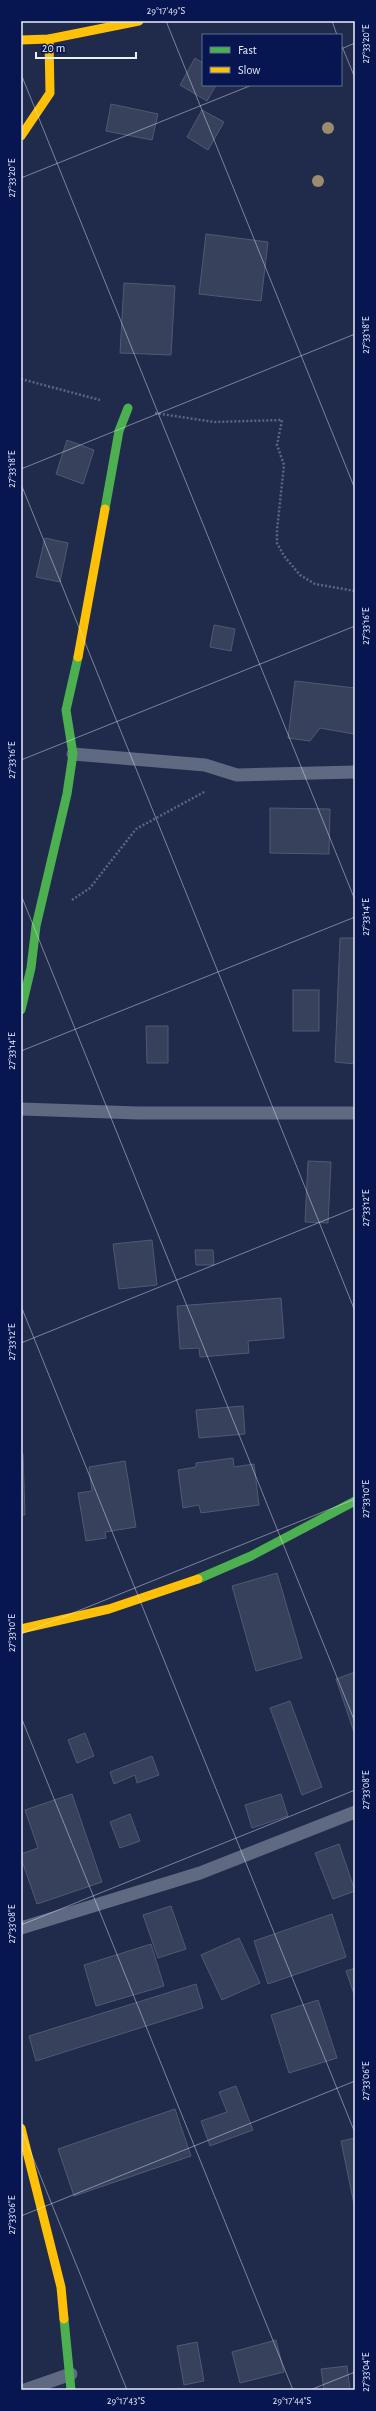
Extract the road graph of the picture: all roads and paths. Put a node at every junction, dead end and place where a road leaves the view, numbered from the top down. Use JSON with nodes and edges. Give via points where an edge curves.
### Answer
{"nodes":[{"id":1,"x":139,"y":21,"type":"edge"},
{"id":2,"x":111,"y":25,"type":"edge"},
{"id":3,"x":49,"y":39,"type":"junction"},
{"id":4,"x":21,"y":40,"type":"edge"},
{"id":5,"x":21,"y":136,"type":"edge"},
{"id":6,"x":21,"y":379,"type":"edge"},
{"id":7,"x":128,"y":408,"type":"junction"},
{"id":8,"x":355,"y":591,"type":"edge"},
{"id":9,"x":73,"y":754,"type":"junction"},
{"id":10,"x":355,"y":772,"type":"edge"},
{"id":11,"x":237,"y":775,"type":"junction"},
{"id":12,"x":36,"y":926,"type":"junction"},
{"id":13,"x":21,"y":1010,"type":"edge"},
{"id":14,"x":21,"y":1109,"type":"edge"},
{"id":15,"x":355,"y":1112,"type":"edge"},
{"id":16,"x":355,"y":1501,"type":"edge"},
{"id":17,"x":21,"y":1629,"type":"edge"},
{"id":18,"x":355,"y":1812,"type":"edge"},
{"id":19,"x":21,"y":1928,"type":"edge"},
{"id":20,"x":21,"y":2128,"type":"edge"},
{"id":21,"x":71,"y":2374,"type":"junction"},
{"id":22,"x":25,"y":2390,"type":"edge"},
{"id":23,"x":71,"y":2390,"type":"edge"}],
"edges":[{"from":1,"to":2,"type":"street"},
{"from":2,"to":3,"type":"street"},
{"from":3,"to":4,"type":"street"},
{"from":3,"to":5,"type":"street","via":[[50,93]]},
{"from":6,"to":7,"type":"path"},
{"from":7,"to":8,"type":"path","via":[[214,422],[282,420],[277,445],[284,465],[277,543],[300,575],[315,584]]},
{"from":7,"to":9,"type":"street","via":[[119,431],[66,710]]},
{"from":9,"to":11,"type":"lane","via":[[205,765]]},
{"from":9,"to":12,"type":"street","via":[[65,801]]},
{"from":10,"to":11,"type":"lane"},
{"from":11,"to":12,"type":"path","via":[[136,829],[90,888]]},
{"from":12,"to":13,"type":"street","via":[[31,968]]},
{"from":14,"to":15,"type":"lane","via":[[138,1113]]},
{"from":16,"to":17,"type":"street","via":[[252,1555],[188,1584],[132,1604],[62,1622]]},
{"from":18,"to":19,"type":"lane","via":[[200,1873]]},
{"from":20,"to":21,"type":"street","via":[[61,2287]]},
{"from":21,"to":22,"type":"lane"},
{"from":21,"to":23,"type":"street"}]}
